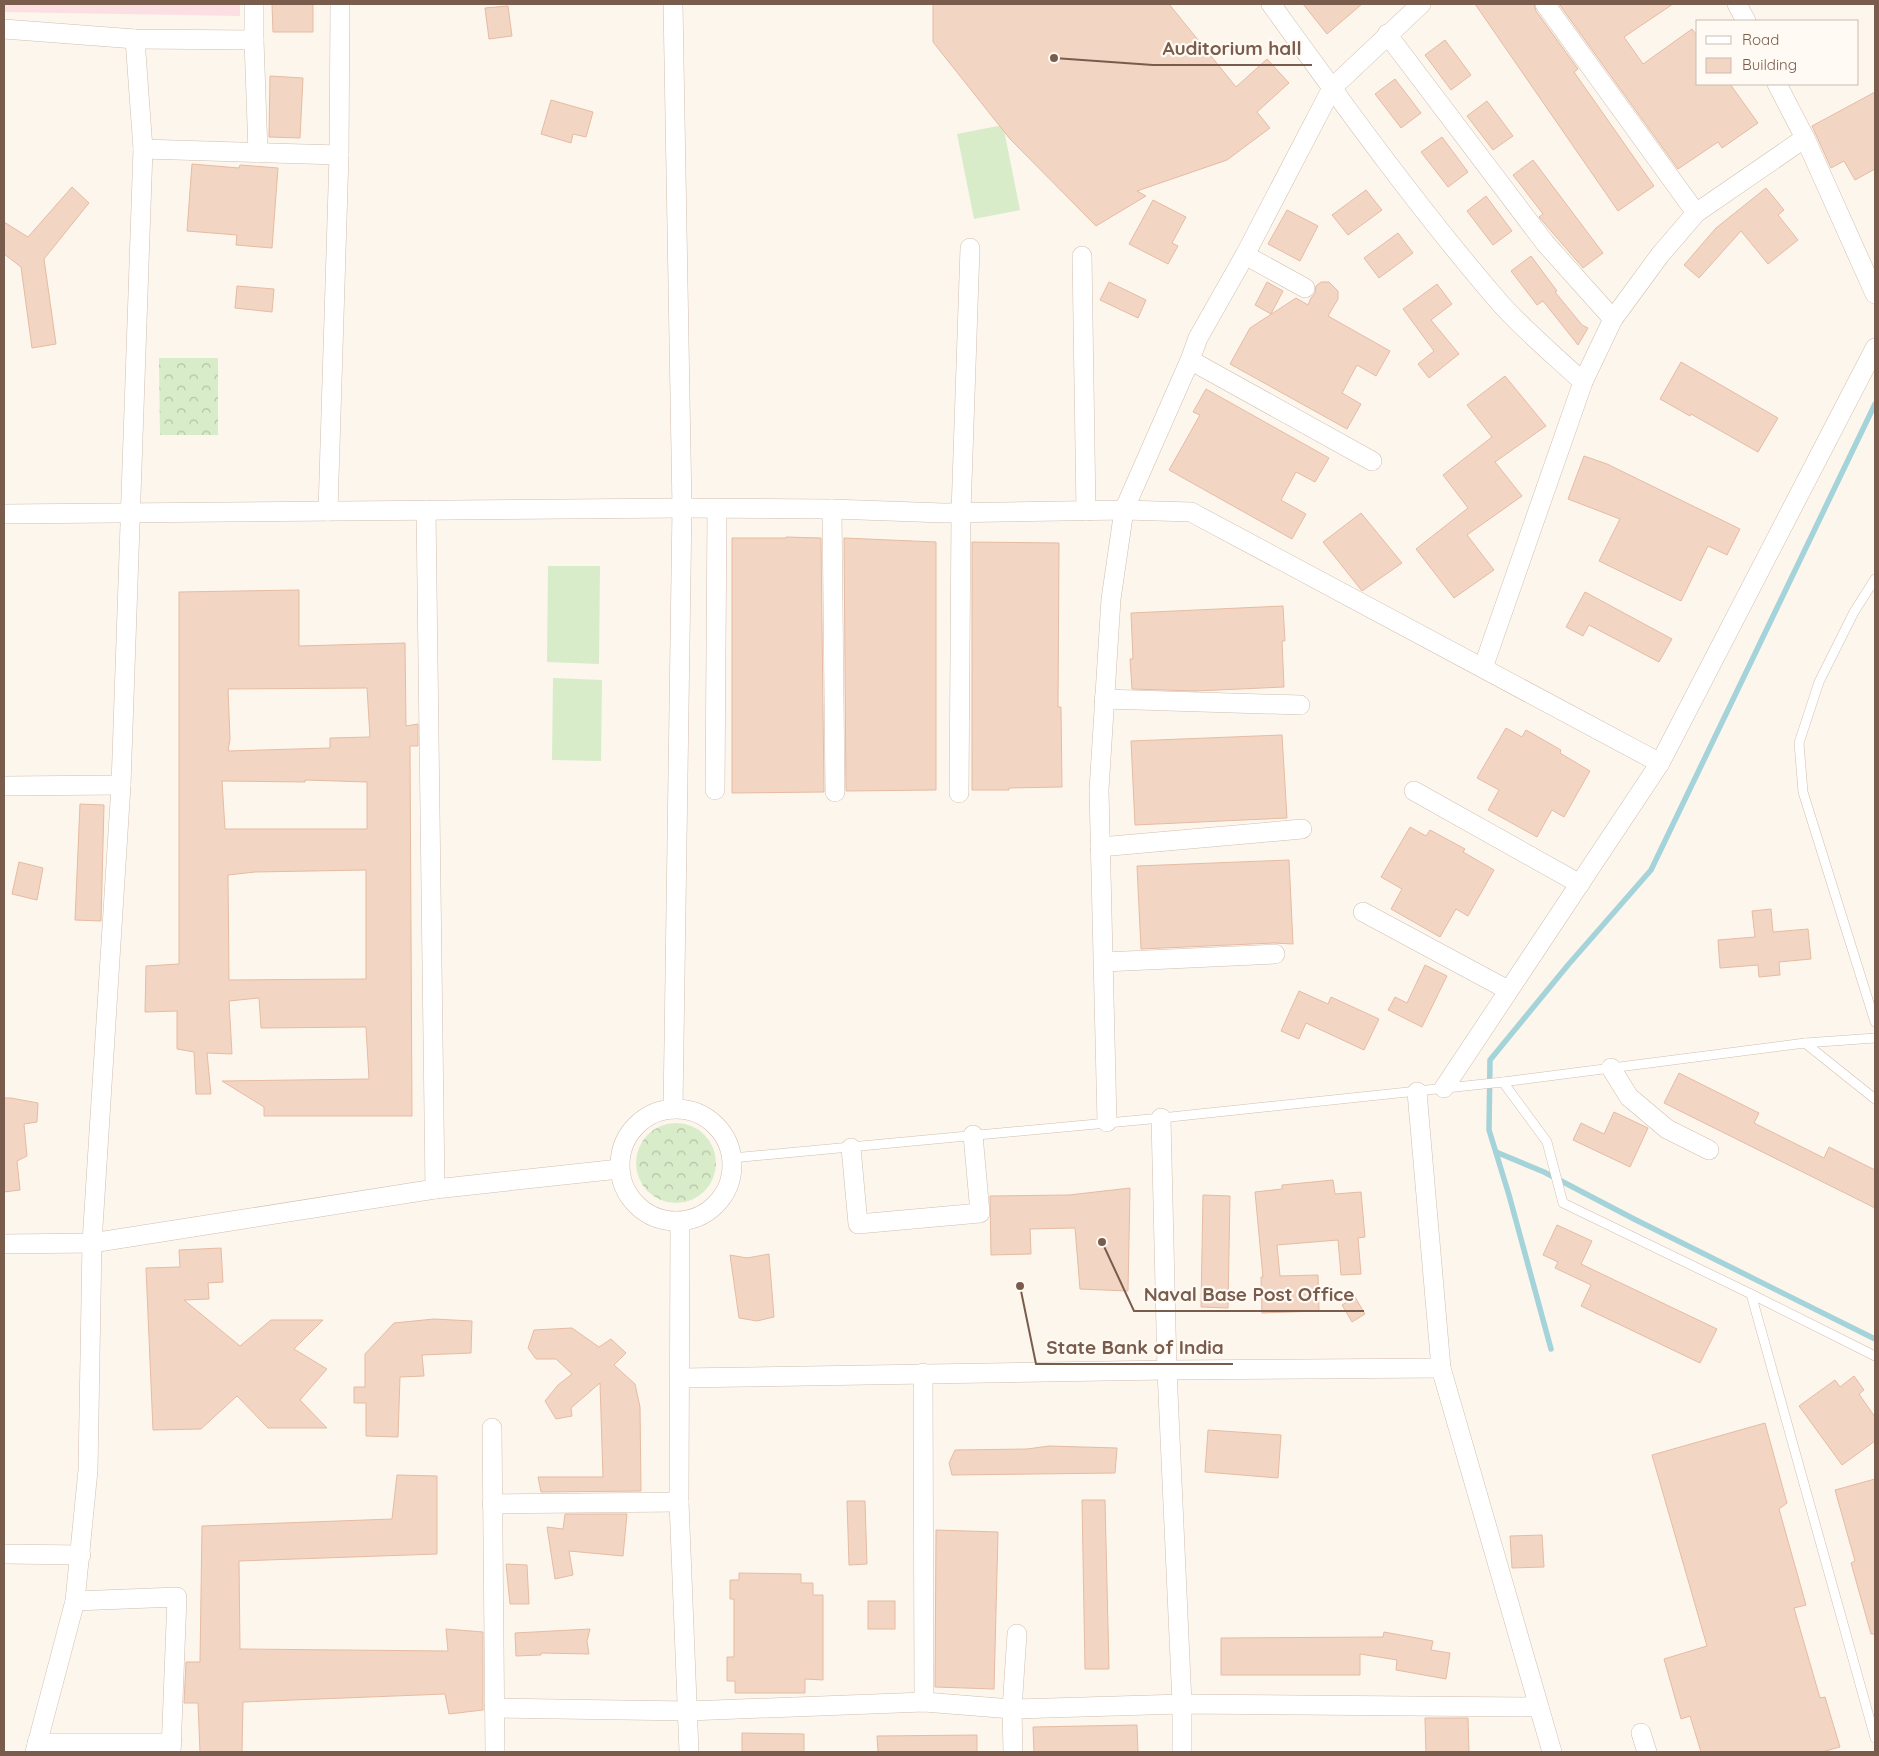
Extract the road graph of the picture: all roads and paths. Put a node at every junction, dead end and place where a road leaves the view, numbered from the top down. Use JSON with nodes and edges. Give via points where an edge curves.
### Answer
{"nodes":[{"id":1,"x":254,"y":4,"type":"edge"},
{"id":2,"x":340,"y":4,"type":"edge"},
{"id":3,"x":673,"y":4,"type":"edge"},
{"id":4,"x":1271,"y":4,"type":"edge"},
{"id":5,"x":1421,"y":4,"type":"edge"},
{"id":6,"x":1545,"y":4,"type":"edge"},
{"id":7,"x":1737,"y":4,"type":"edge"},
{"id":8,"x":1745,"y":20,"type":"edge"},
{"id":9,"x":4,"y":29,"type":"edge"},
{"id":10,"x":1387,"y":34,"type":"junction"},
{"id":11,"x":135,"y":39,"type":"junction"},
{"id":12,"x":254,"y":40,"type":"junction"},
{"id":13,"x":1778,"y":85,"type":"edge"},
{"id":14,"x":1332,"y":88,"type":"junction"},
{"id":15,"x":1805,"y":138,"type":"junction"},
{"id":16,"x":143,"y":149,"type":"junction"},
{"id":17,"x":258,"y":153,"type":"junction"},
{"id":18,"x":339,"y":155,"type":"junction"},
{"id":19,"x":1696,"y":212,"type":"junction"},
{"id":20,"x":970,"y":248,"type":"dead end"},
{"id":21,"x":1245,"y":255,"type":"junction"},
{"id":22,"x":1082,"y":256,"type":"dead end"},
{"id":23,"x":1305,"y":288,"type":"dead end"},
{"id":24,"x":1875,"y":294,"type":"edge"},
{"id":25,"x":1613,"y":319,"type":"junction"},
{"id":26,"x":1875,"y":348,"type":"edge"},
{"id":27,"x":1190,"y":360,"type":"junction"},
{"id":28,"x":1582,"y":382,"type":"junction"},
{"id":29,"x":1372,"y":461,"type":"dead end"},
{"id":30,"x":682,"y":508,"type":"junction"},
{"id":31,"x":832,"y":509,"type":"junction"},
{"id":32,"x":426,"y":510,"type":"junction"},
{"id":33,"x":717,"y":510,"type":"junction"},
{"id":34,"x":1124,"y":510,"type":"junction"},
{"id":35,"x":328,"y":511,"type":"junction"},
{"id":36,"x":130,"y":512,"type":"junction"},
{"id":37,"x":1086,"y":512,"type":"junction"},
{"id":38,"x":961,"y":513,"type":"junction"},
{"id":39,"x":4,"y":514,"type":"edge"},
{"id":40,"x":1875,"y":579,"type":"edge"},
{"id":41,"x":1483,"y":668,"type":"junction"},
{"id":42,"x":1104,"y":699,"type":"junction"},
{"id":43,"x":1300,"y":705,"type":"dead end"},
{"id":44,"x":1660,"y":763,"type":"junction"},
{"id":45,"x":120,"y":785,"type":"junction"},
{"id":46,"x":4,"y":786,"type":"edge"},
{"id":47,"x":715,"y":790,"type":"dead end"},
{"id":48,"x":1414,"y":791,"type":"dead end"},
{"id":49,"x":835,"y":792,"type":"dead end"},
{"id":50,"x":959,"y":793,"type":"dead end"},
{"id":51,"x":1302,"y":829,"type":"dead end"},
{"id":52,"x":1100,"y":847,"type":"junction"},
{"id":53,"x":1580,"y":884,"type":"junction"},
{"id":54,"x":1363,"y":912,"type":"dead end"},
{"id":55,"x":1275,"y":954,"type":"dead end"},
{"id":56,"x":1104,"y":962,"type":"junction"},
{"id":57,"x":1508,"y":990,"type":"junction"},
{"id":58,"x":1875,"y":1022,"type":"edge"},
{"id":59,"x":1875,"y":1038,"type":"edge"},
{"id":60,"x":1805,"y":1043,"type":"junction"},
{"id":61,"x":1611,"y":1068,"type":"junction"},
{"id":62,"x":1499,"y":1082,"type":"junction"},
{"id":63,"x":1444,"y":1088,"type":"junction"},
{"id":64,"x":1417,"y":1092,"type":"junction"},
{"id":65,"x":1875,"y":1099,"type":"edge"},
{"id":66,"x":673,"y":1109,"type":"junction"},
{"id":67,"x":1161,"y":1118,"type":"junction"},
{"id":68,"x":1107,"y":1122,"type":"junction"},
{"id":69,"x":974,"y":1135,"type":"junction"},
{"id":70,"x":851,"y":1148,"type":"junction"},
{"id":71,"x":1709,"y":1150,"type":"dead end"},
{"id":72,"x":732,"y":1158,"type":"junction"},
{"id":73,"x":619,"y":1169,"type":"junction"},
{"id":74,"x":435,"y":1189,"type":"junction"},
{"id":75,"x":680,"y":1222,"type":"junction"},
{"id":76,"x":92,"y":1243,"type":"junction"},
{"id":77,"x":4,"y":1244,"type":"edge"},
{"id":78,"x":1751,"y":1294,"type":"junction"},
{"id":79,"x":1875,"y":1356,"type":"edge"},
{"id":80,"x":1441,"y":1368,"type":"junction"},
{"id":81,"x":1167,"y":1370,"type":"junction"},
{"id":82,"x":923,"y":1373,"type":"junction"},
{"id":83,"x":681,"y":1378,"type":"junction"},
{"id":84,"x":492,"y":1428,"type":"dead end"},
{"id":85,"x":679,"y":1502,"type":"junction"},
{"id":86,"x":492,"y":1504,"type":"junction"},
{"id":87,"x":4,"y":1554,"type":"edge"},
{"id":88,"x":81,"y":1555,"type":"junction"},
{"id":89,"x":76,"y":1601,"type":"junction"},
{"id":90,"x":1017,"y":1634,"type":"dead end"},
{"id":91,"x":924,"y":1702,"type":"junction"},
{"id":92,"x":1182,"y":1704,"type":"junction"},
{"id":93,"x":1539,"y":1707,"type":"junction"},
{"id":94,"x":494,"y":1708,"type":"junction"},
{"id":95,"x":1012,"y":1709,"type":"junction"},
{"id":96,"x":688,"y":1711,"type":"junction"},
{"id":97,"x":1641,"y":1733,"type":"dead end"},
{"id":98,"x":1875,"y":1738,"type":"edge"},
{"id":99,"x":162,"y":1747,"type":"edge"},
{"id":100,"x":36,"y":1748,"type":"edge"},
{"id":101,"x":495,"y":1752,"type":"edge"},
{"id":102,"x":689,"y":1752,"type":"edge"},
{"id":103,"x":1013,"y":1752,"type":"edge"},
{"id":104,"x":1182,"y":1752,"type":"edge"},
{"id":105,"x":1552,"y":1752,"type":"edge"},
{"id":106,"x":1647,"y":1752,"type":"edge"}],
"edges":[{"from":1,"to":12,"type":"street"},
{"from":2,"to":18,"type":"street"},
{"from":3,"to":30,"type":"street"},
{"from":4,"to":14,"type":"street"},
{"from":5,"to":10,"type":"street"},
{"from":6,"to":19,"type":"street"},
{"from":7,"to":8,"type":"street"},
{"from":9,"to":11,"type":"street"},
{"from":10,"to":14,"type":"street"},
{"from":10,"to":25,"type":"street","via":[[1545,243]]},
{"from":11,"to":12,"type":"street"},
{"from":11,"to":16,"type":"street"},
{"from":12,"to":17,"type":"street"},
{"from":13,"to":15,"type":"street"},
{"from":14,"to":21,"type":"street"},
{"from":14,"to":28,"type":"street","via":[[1433,221],[1502,304]]},
{"from":15,"to":19,"type":"street"},
{"from":15,"to":24,"type":"street"},
{"from":16,"to":17,"type":"street"},
{"from":16,"to":36,"type":"street"},
{"from":17,"to":18,"type":"street"},
{"from":18,"to":35,"type":"street"},
{"from":19,"to":25,"type":"street"},
{"from":20,"to":38,"type":"street"},
{"from":21,"to":23,"type":"street"},
{"from":21,"to":27,"type":"street","via":[[1198,338]]},
{"from":22,"to":37,"type":"street"},
{"from":25,"to":28,"type":"street"},
{"from":26,"to":44,"type":"street"},
{"from":27,"to":29,"type":"street"},
{"from":27,"to":34,"type":"street"},
{"from":28,"to":41,"type":"street"},
{"from":30,"to":32,"type":"street"},
{"from":30,"to":33,"type":"street"},
{"from":30,"to":66,"type":"street"},
{"from":31,"to":33,"type":"street"},
{"from":31,"to":38,"type":"street"},
{"from":31,"to":49,"type":"street"},
{"from":32,"to":35,"type":"street"},
{"from":32,"to":74,"type":"street"},
{"from":33,"to":47,"type":"street"},
{"from":34,"to":37,"type":"street"},
{"from":34,"to":41,"type":"street","via":[[1191,512]]},
{"from":34,"to":42,"type":"street","via":[[1111,598]]},
{"from":35,"to":36,"type":"street"},
{"from":36,"to":39,"type":"street"},
{"from":36,"to":45,"type":"street"},
{"from":37,"to":38,"type":"street"},
{"from":38,"to":50,"type":"street"},
{"from":40,"to":58,"type":"lane","via":[[1854,612],[1819,682],[1799,743],[1803,792]]},
{"from":41,"to":44,"type":"street"},
{"from":42,"to":43,"type":"street"},
{"from":42,"to":52,"type":"street","via":[[1099,790]]},
{"from":44,"to":53,"type":"street"},
{"from":45,"to":46,"type":"street"},
{"from":45,"to":76,"type":"street"},
{"from":48,"to":53,"type":"street"},
{"from":51,"to":52,"type":"street"},
{"from":52,"to":56,"type":"street"},
{"from":53,"to":57,"type":"street"},
{"from":54,"to":57,"type":"street"},
{"from":55,"to":56,"type":"street"},
{"from":56,"to":68,"type":"street"},
{"from":57,"to":63,"type":"street"},
{"from":59,"to":60,"type":"lane"},
{"from":60,"to":61,"type":"lane"},
{"from":60,"to":65,"type":"lane"},
{"from":61,"to":62,"type":"lane"},
{"from":61,"to":71,"type":"street","via":[[1629,1097],[1667,1129]]},
{"from":62,"to":63,"type":"lane"},
{"from":62,"to":78,"type":"lane","via":[[1547,1142],[1563,1203]]},
{"from":63,"to":64,"type":"lane"},
{"from":64,"to":67,"type":"lane"},
{"from":64,"to":80,"type":"street"},
{"from":66,"to":72,"type":"street","via":[[705,1117],[728,1142]]},
{"from":66,"to":73,"type":"street","via":[[640,1121],[628,1135],[621,1151]]},
{"from":67,"to":68,"type":"lane"},
{"from":67,"to":81,"type":"street"},
{"from":68,"to":69,"type":"lane"},
{"from":69,"to":70,"type":"lane"},
{"from":69,"to":70,"type":"street","via":[[980,1213],[858,1224]]},
{"from":70,"to":72,"type":"lane"},
{"from":72,"to":75,"type":"street","via":[[732,1177],[720,1201],[698,1218]]},
{"from":73,"to":74,"type":"street"},
{"from":73,"to":75,"type":"street","via":[[623,1186],[632,1202],[662,1220]]},
{"from":74,"to":76,"type":"street"},
{"from":75,"to":83,"type":"street"},
{"from":76,"to":77,"type":"street"},
{"from":76,"to":88,"type":"street","via":[[88,1470]]},
{"from":78,"to":79,"type":"lane"},
{"from":78,"to":98,"type":"lane"},
{"from":80,"to":81,"type":"street"},
{"from":80,"to":93,"type":"street"},
{"from":81,"to":82,"type":"street"},
{"from":81,"to":92,"type":"street"},
{"from":82,"to":83,"type":"street"},
{"from":82,"to":91,"type":"street"},
{"from":83,"to":85,"type":"street"},
{"from":84,"to":86,"type":"street"},
{"from":85,"to":86,"type":"street"},
{"from":85,"to":96,"type":"street"},
{"from":86,"to":94,"type":"street"},
{"from":87,"to":88,"type":"street"},
{"from":88,"to":89,"type":"street"},
{"from":89,"to":99,"type":"street","via":[[177,1596]]},
{"from":89,"to":100,"type":"street"},
{"from":90,"to":95,"type":"street"},
{"from":91,"to":95,"type":"street"},
{"from":91,"to":96,"type":"street"},
{"from":92,"to":93,"type":"street"},
{"from":92,"to":95,"type":"street"},
{"from":92,"to":104,"type":"street"},
{"from":93,"to":105,"type":"street"},
{"from":94,"to":96,"type":"street"},
{"from":94,"to":101,"type":"street"},
{"from":95,"to":103,"type":"street"},
{"from":96,"to":102,"type":"street"},
{"from":97,"to":106,"type":"street"},
{"from":99,"to":100,"type":"street"}]}
